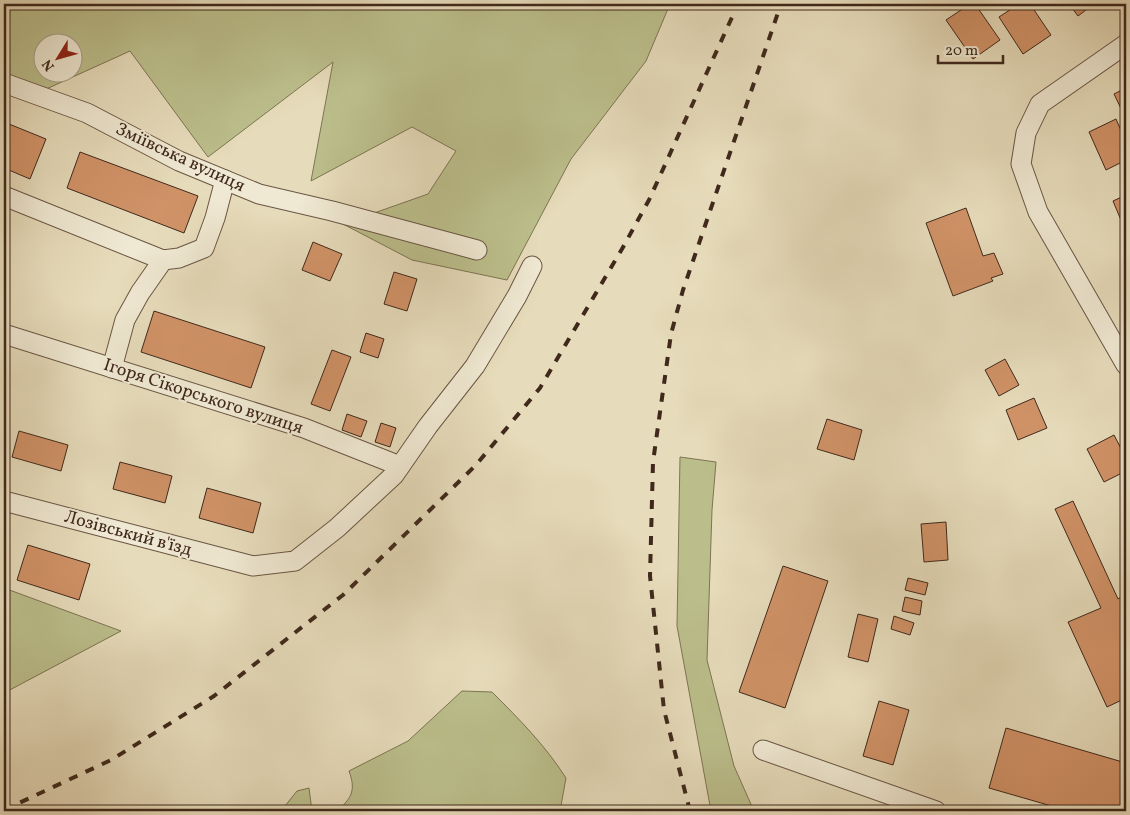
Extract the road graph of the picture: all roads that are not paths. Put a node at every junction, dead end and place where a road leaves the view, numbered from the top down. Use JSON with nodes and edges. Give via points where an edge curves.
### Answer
{"nodes":[{"id":1,"x":1126,"y":44,"type":"edge"},
{"id":2,"x":4,"y":83,"type":"edge"},
{"id":3,"x":225,"y":180,"type":"junction"},
{"id":4,"x":4,"y":196,"type":"edge"},
{"id":5,"x":477,"y":250,"type":"dead end"},
{"id":6,"x":163,"y":260,"type":"junction"},
{"id":7,"x":532,"y":266,"type":"dead end"},
{"id":8,"x":4,"y":334,"type":"edge"},
{"id":9,"x":1126,"y":365,"type":"edge"},
{"id":10,"x":112,"y":368,"type":"junction"},
{"id":11,"x":400,"y":466,"type":"junction"},
{"id":12,"x":4,"y":501,"type":"edge"},
{"id":13,"x":763,"y":750,"type":"dead end"},
{"id":14,"x":936,"y":811,"type":"edge"}],
"edges":[{"from":1,"to":9,"type":"street","via":[[1040,104],[1026,133],[1021,164],[1038,212]]},
{"from":2,"to":3,"type":"street","name":"Зміївська вулиця","via":[[87,113],[179,162]]},
{"from":3,"to":5,"type":"street","name":"Зміївська вулиця","via":[[259,194]]},
{"from":3,"to":6,"type":"street","via":[[204,248],[179,258]]},
{"from":4,"to":6,"type":"street"},
{"from":6,"to":10,"type":"street","via":[[125,320]]},
{"from":7,"to":11,"type":"street","via":[[474,366]]},
{"from":8,"to":10,"type":"street","name":"Ігоря Сікорського вулиця"},
{"from":10,"to":11,"type":"street","name":"Ігоря Сікорського вулиця","via":[[304,428]]},
{"from":11,"to":12,"type":"street","name":"Лозівський в'їзд","via":[[338,528],[296,561],[253,566]]},
{"from":13,"to":14,"type":"street"}]}
